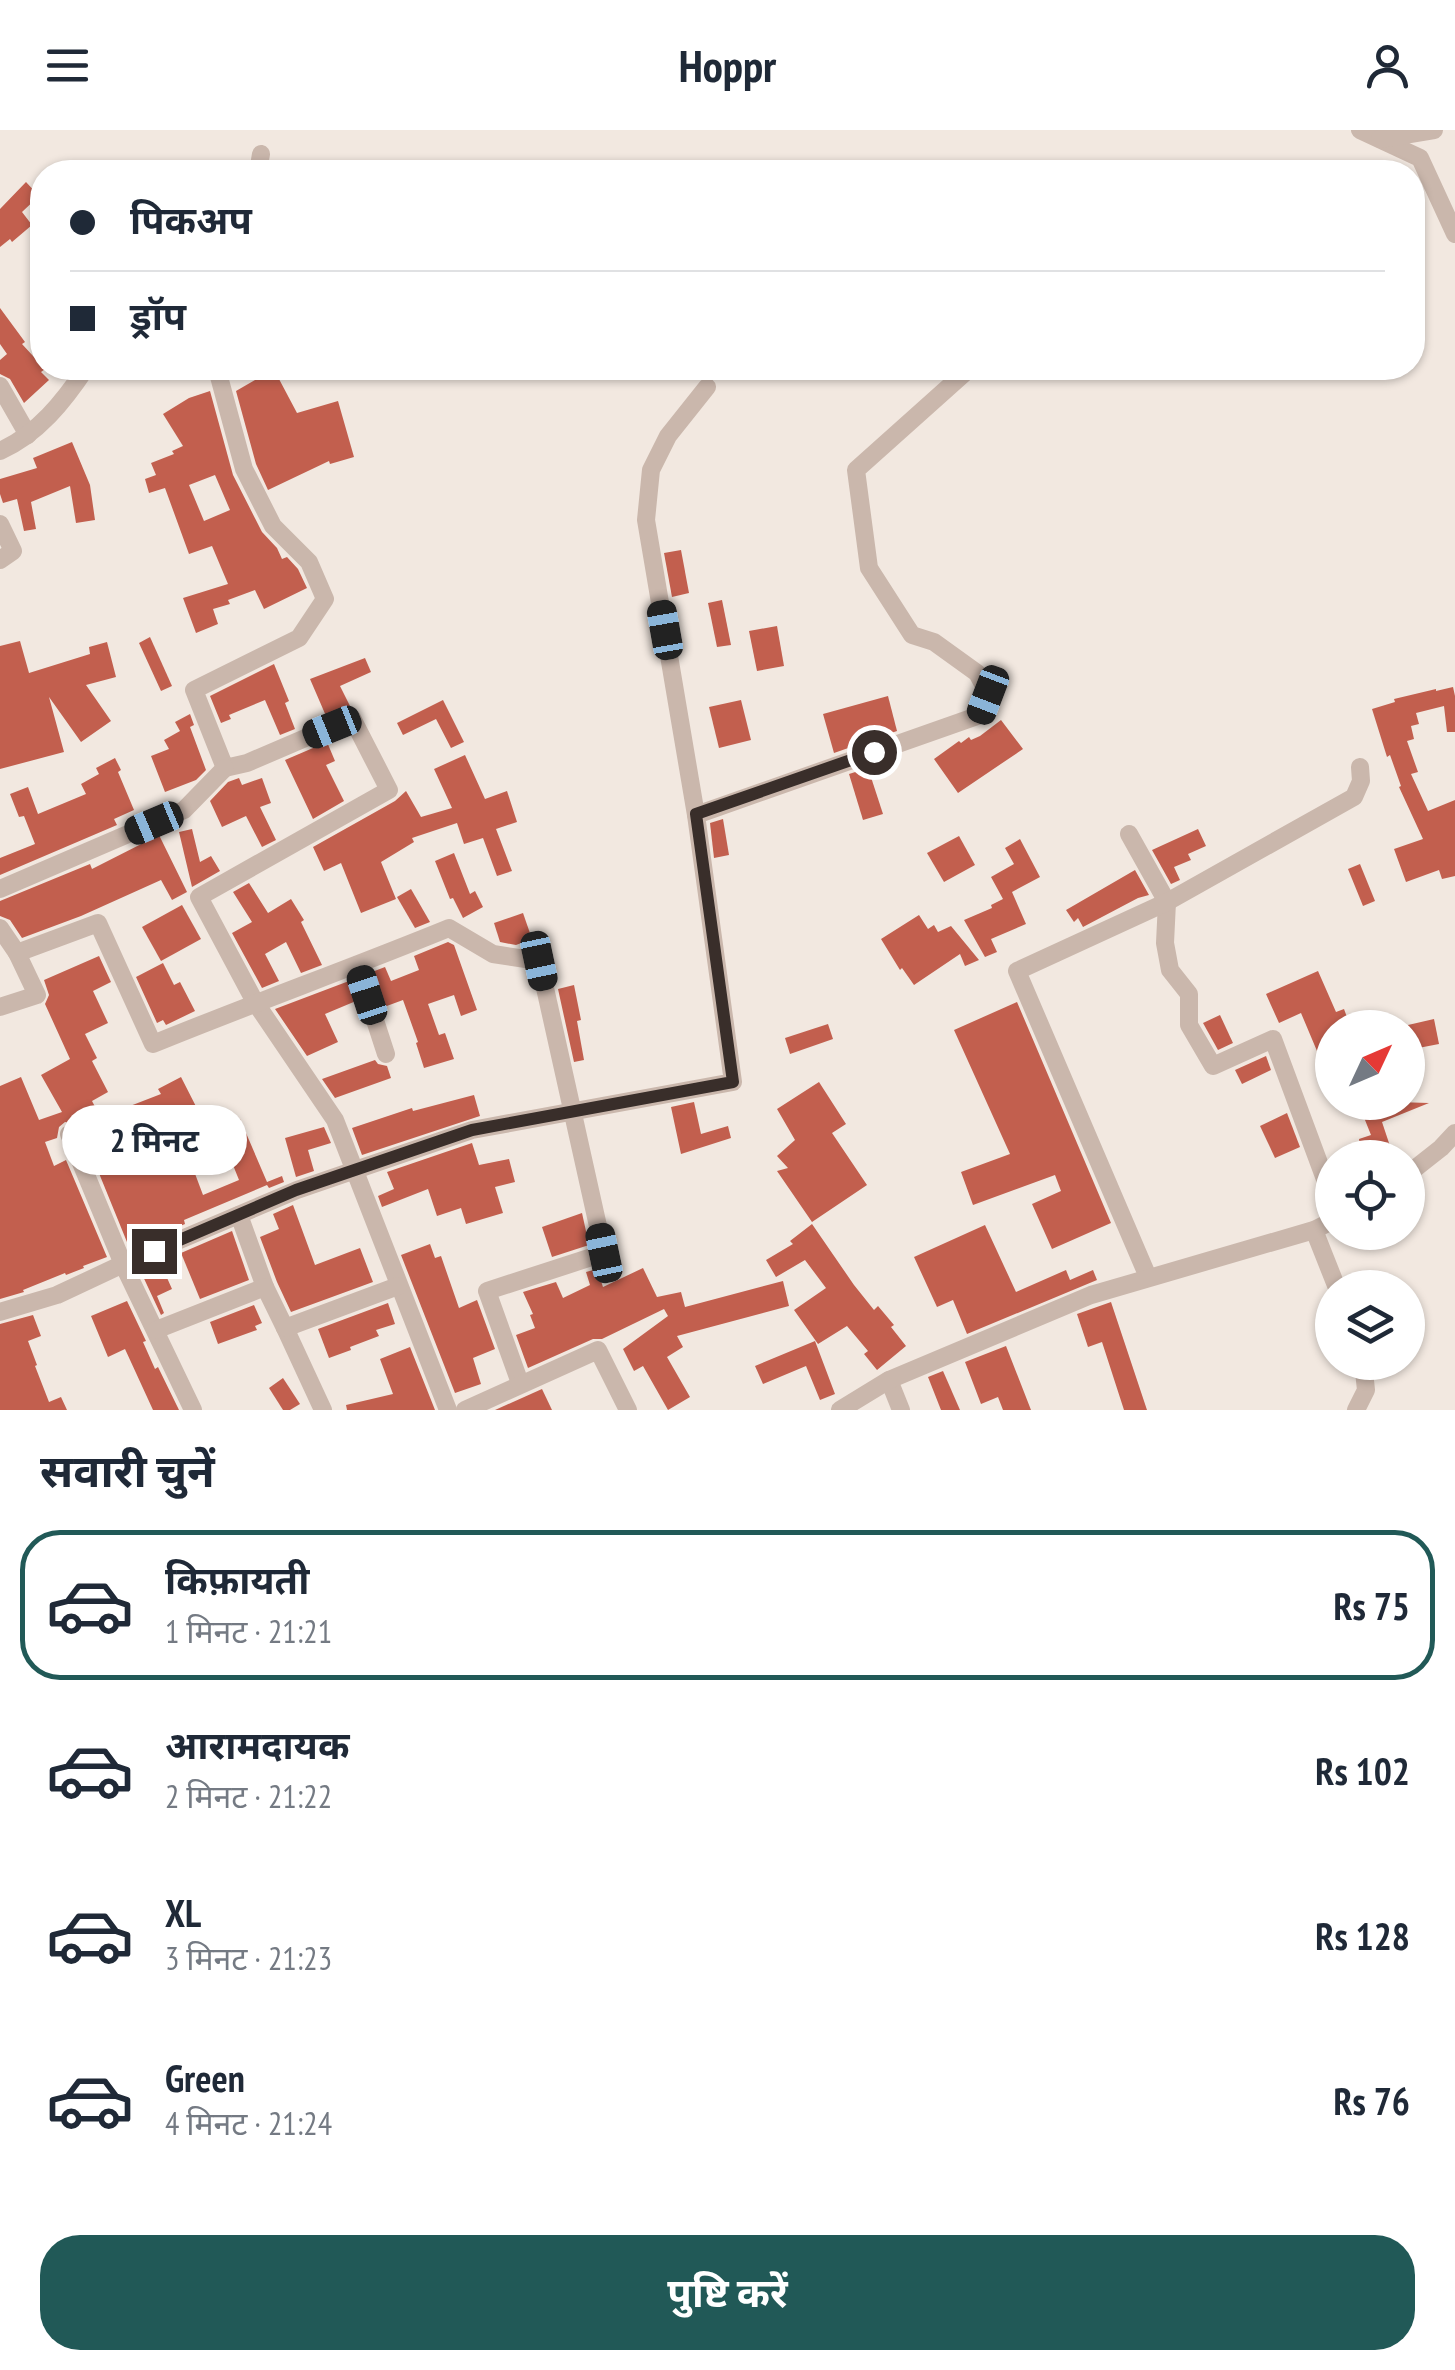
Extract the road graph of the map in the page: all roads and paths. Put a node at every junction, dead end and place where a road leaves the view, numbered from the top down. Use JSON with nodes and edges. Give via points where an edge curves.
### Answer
{"nodes":[{"id":1,"x":1360,"y":130,"type":"edge"},
{"id":2,"x":1434,"y":130,"type":"edge"},
{"id":3,"x":1379,"y":139,"type":"junction"},
{"id":4,"x":1421,"y":160,"type":"edge"},
{"id":5,"x":1425,"y":168,"type":"edge"},
{"id":6,"x":1454,"y":229,"type":"edge"},
{"id":7,"x":78,"y":380,"type":"edge"},
{"id":8,"x":220,"y":380,"type":"edge"},
{"id":9,"x":957,"y":380,"type":"edge"},
{"id":10,"x":0,"y":386,"type":"edge"},
{"id":11,"x":707,"y":387,"type":"dead end"},
{"id":12,"x":28,"y":435,"type":"junction"},
{"id":13,"x":0,"y":451,"type":"edge"},
{"id":14,"x":0,"y":524,"type":"edge"},
{"id":15,"x":0,"y":560,"type":"edge"},
{"id":16,"x":1360,"y":767,"type":"dead end"},
{"id":17,"x":225,"y":768,"type":"junction"},
{"id":18,"x":696,"y":814,"type":"junction"},
{"id":19,"x":1129,"y":834,"type":"dead end"},
{"id":20,"x":0,"y":889,"type":"edge"},
{"id":21,"x":1166,"y":902,"type":"junction"},
{"id":22,"x":0,"y":928,"type":"edge"},
{"id":23,"x":17,"y":952,"type":"junction"},
{"id":24,"x":357,"y":966,"type":"junction"},
{"id":25,"x":255,"y":1002,"type":"junction"},
{"id":26,"x":0,"y":1007,"type":"edge"},
{"id":27,"x":386,"y":1054,"type":"dead end"},
{"id":28,"x":572,"y":1112,"type":"junction"},
{"id":29,"x":1455,"y":1133,"type":"edge"},
{"id":30,"x":69,"y":1134,"type":"dead end"},
{"id":31,"x":1315,"y":1152,"type":"edge"},
{"id":32,"x":1425,"y":1161,"type":"edge"},
{"id":33,"x":354,"y":1172,"type":"junction"},
{"id":34,"x":239,"y":1215,"type":"junction"},
{"id":35,"x":1314,"y":1230,"type":"joint"},
{"id":36,"x":123,"y":1264,"type":"junction"},
{"id":37,"x":1330,"y":1270,"type":"edge"},
{"id":38,"x":1148,"y":1277,"type":"junction"},
{"id":39,"x":265,"y":1286,"type":"junction"},
{"id":40,"x":398,"y":1286,"type":"junction"},
{"id":41,"x":0,"y":1291,"type":"edge"},
{"id":42,"x":3,"y":1311,"type":"edge"},
{"id":43,"x":286,"y":1328,"type":"junction"},
{"id":44,"x":156,"y":1330,"type":"junction"},
{"id":45,"x":890,"y":1380,"type":"junction"},
{"id":46,"x":1365,"y":1380,"type":"edge"},
{"id":47,"x":520,"y":1384,"type":"junction"},
{"id":48,"x":194,"y":1410,"type":"edge"},
{"id":49,"x":323,"y":1410,"type":"edge"},
{"id":50,"x":448,"y":1410,"type":"edge"},
{"id":51,"x":465,"y":1410,"type":"edge"},
{"id":52,"x":628,"y":1410,"type":"edge"},
{"id":53,"x":840,"y":1410,"type":"edge"},
{"id":54,"x":901,"y":1410,"type":"edge"},
{"id":55,"x":1356,"y":1410,"type":"edge"}],
"edges":[{"from":1,"to":3,"type":"street"},
{"from":2,"to":3,"type":"street"},
{"from":3,"to":4,"type":"street"},
{"from":5,"to":6,"type":"street"},
{"from":7,"to":12,"type":"street"},
{"from":8,"to":17,"type":"street","via":[[244,469],[273,526],[310,562],[325,599],[299,638],[194,690]]},
{"from":9,"to":18,"type":"street","via":[[856,470],[869,568],[912,635],[977,672],[988,695],[980,715]]},
{"from":10,"to":12,"type":"street"},
{"from":11,"to":18,"type":"street","via":[[650,470],[646,520]]},
{"from":12,"to":13,"type":"street"},
{"from":14,"to":15,"type":"street","via":[[13,550]]},
{"from":16,"to":21,"type":"street","via":[[1354,797]]},
{"from":17,"to":20,"type":"street","via":[[184,810]]},
{"from":17,"to":25,"type":"street","via":[[352,718],[389,790],[198,896]]},
{"from":18,"to":28,"type":"street","via":[[733,1082]]},
{"from":19,"to":21,"type":"street"},
{"from":21,"to":31,"type":"street","via":[[1170,970],[1188,994],[1189,1025],[1213,1066],[1273,1039]]},
{"from":21,"to":38,"type":"street","via":[[1017,971]]},
{"from":22,"to":23,"type":"street"},
{"from":23,"to":25,"type":"street","via":[[98,923],[153,1044]]},
{"from":23,"to":26,"type":"street","via":[[37,995]]},
{"from":24,"to":25,"type":"street"},
{"from":24,"to":27,"type":"street"},
{"from":24,"to":28,"type":"street","via":[[448,928],[493,954],[539,961]]},
{"from":25,"to":33,"type":"street","via":[[335,1120]]},
{"from":28,"to":33,"type":"street","via":[[472,1130]]},
{"from":28,"to":47,"type":"street","via":[[604,1253],[487,1291]]},
{"from":29,"to":32,"type":"street"},
{"from":30,"to":36,"type":"street"},
{"from":33,"to":34,"type":"street"},
{"from":33,"to":40,"type":"street"},
{"from":34,"to":36,"type":"street"},
{"from":34,"to":39,"type":"street"},
{"from":35,"to":37,"type":"street"},
{"from":35,"to":38,"type":"street"},
{"from":36,"to":42,"type":"street"},
{"from":36,"to":44,"type":"street"},
{"from":38,"to":45,"type":"street"},
{"from":39,"to":43,"type":"street"},
{"from":39,"to":44,"type":"street"},
{"from":40,"to":43,"type":"street"},
{"from":40,"to":50,"type":"street"},
{"from":41,"to":42,"type":"street"},
{"from":43,"to":49,"type":"street"},
{"from":44,"to":48,"type":"street"},
{"from":45,"to":53,"type":"street"},
{"from":45,"to":54,"type":"street"},
{"from":46,"to":55,"type":"street"},
{"from":47,"to":51,"type":"street"},
{"from":47,"to":52,"type":"street","via":[[598,1350]]}]}
